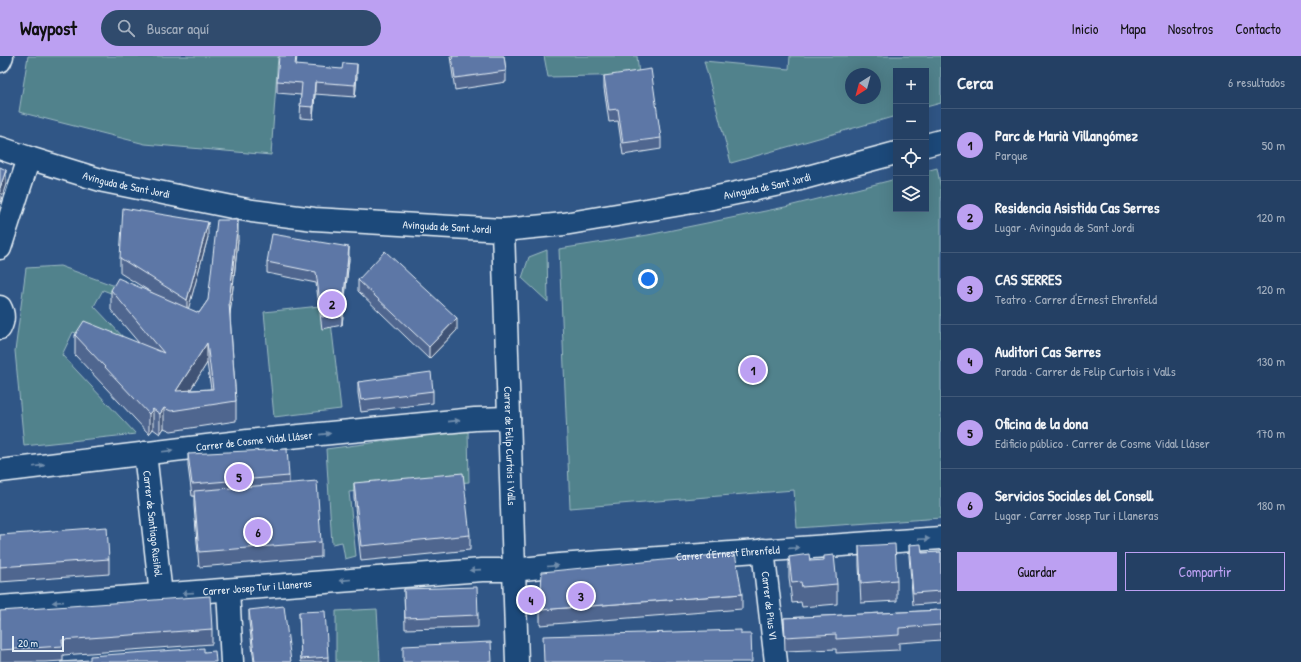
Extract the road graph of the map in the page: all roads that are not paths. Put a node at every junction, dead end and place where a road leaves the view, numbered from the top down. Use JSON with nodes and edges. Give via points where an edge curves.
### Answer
{"nodes":[{"id":1,"x":2,"y":56,"type":"edge"},
{"id":2,"x":0,"y":61,"type":"edge"},
{"id":3,"x":941,"y":141,"type":"edge"},
{"id":4,"x":929,"y":144,"type":"edge"},
{"id":5,"x":0,"y":148,"type":"edge"},
{"id":6,"x":893,"y":154,"type":"edge"},
{"id":7,"x":29,"y":158,"type":"junction"},
{"id":8,"x":503,"y":230,"type":"junction"},
{"id":9,"x":0,"y":248,"type":"edge"},
{"id":10,"x":0,"y":307,"type":"edge"},
{"id":11,"x":0,"y":328,"type":"edge"},
{"id":12,"x":509,"y":418,"type":"junction"},
{"id":13,"x":145,"y":453,"type":"junction"},
{"id":14,"x":0,"y":471,"type":"edge"},
{"id":15,"x":941,"y":538,"type":"edge"},
{"id":16,"x":763,"y":550,"type":"junction"},
{"id":17,"x":514,"y":570,"type":"junction"},
{"id":18,"x":228,"y":590,"type":"junction"},
{"id":19,"x":161,"y":595,"type":"junction"},
{"id":20,"x":0,"y":607,"type":"edge"},
{"id":21,"x":232,"y":662,"type":"edge"},
{"id":22,"x":517,"y":662,"type":"edge"},
{"id":23,"x":776,"y":662,"type":"edge"}],
"edges":[{"from":1,"to":2,"type":"street"},
{"from":3,"to":4,"type":"street"},
{"from":5,"to":7,"type":"street","name":"Avinguda de Sant Jordi"},
{"from":6,"to":8,"type":"street","name":"Avinguda de Sant Jordi","via":[[789,182],[693,202],[564,224]]},
{"from":7,"to":8,"type":"street","name":"Avinguda de Sant Jordi","via":[[104,181],[252,211],[314,219]]},
{"from":7,"to":9,"type":"street"},
{"from":8,"to":12,"type":"street","name":"Carrer de Felip Curtois i Valls"},
{"from":10,"to":11,"type":"street","via":[[3,318]]},
{"from":13,"to":12,"type":"street","name":"Carrer de Cosme Vidal Lláser","one_way":true,"via":[[256,440]]},
{"from":12,"to":17,"type":"street","name":"Carrer de Felip Curtois i Valls"},
{"from":14,"to":13,"type":"street","name":"Carrer de Cosme Vidal Lláser","one_way":true},
{"from":13,"to":19,"type":"street","name":"Carrer de Santiago Rusiñol"},
{"from":16,"to":15,"type":"street","name":"Carrer d'Ernest Ehrenfeld","one_way":true},
{"from":17,"to":16,"type":"street","name":"Carrer d'Ernest Ehrenfeld","one_way":true},
{"from":16,"to":23,"type":"street","name":"Carrer de Pius VI"},
{"from":17,"to":18,"type":"street","name":"Carrer Josep Tur i Llaneras","one_way":true,"via":[[482,570]]},
{"from":17,"to":22,"type":"street","name":"Carrer de Felip Curtois i Valls"},
{"from":18,"to":19,"type":"street","name":"Carrer Josep Tur i Llaneras","one_way":true},
{"from":18,"to":21,"type":"street"},
{"from":19,"to":20,"type":"street","name":"Carrer Josep Tur i Llaneras","one_way":true}]}
